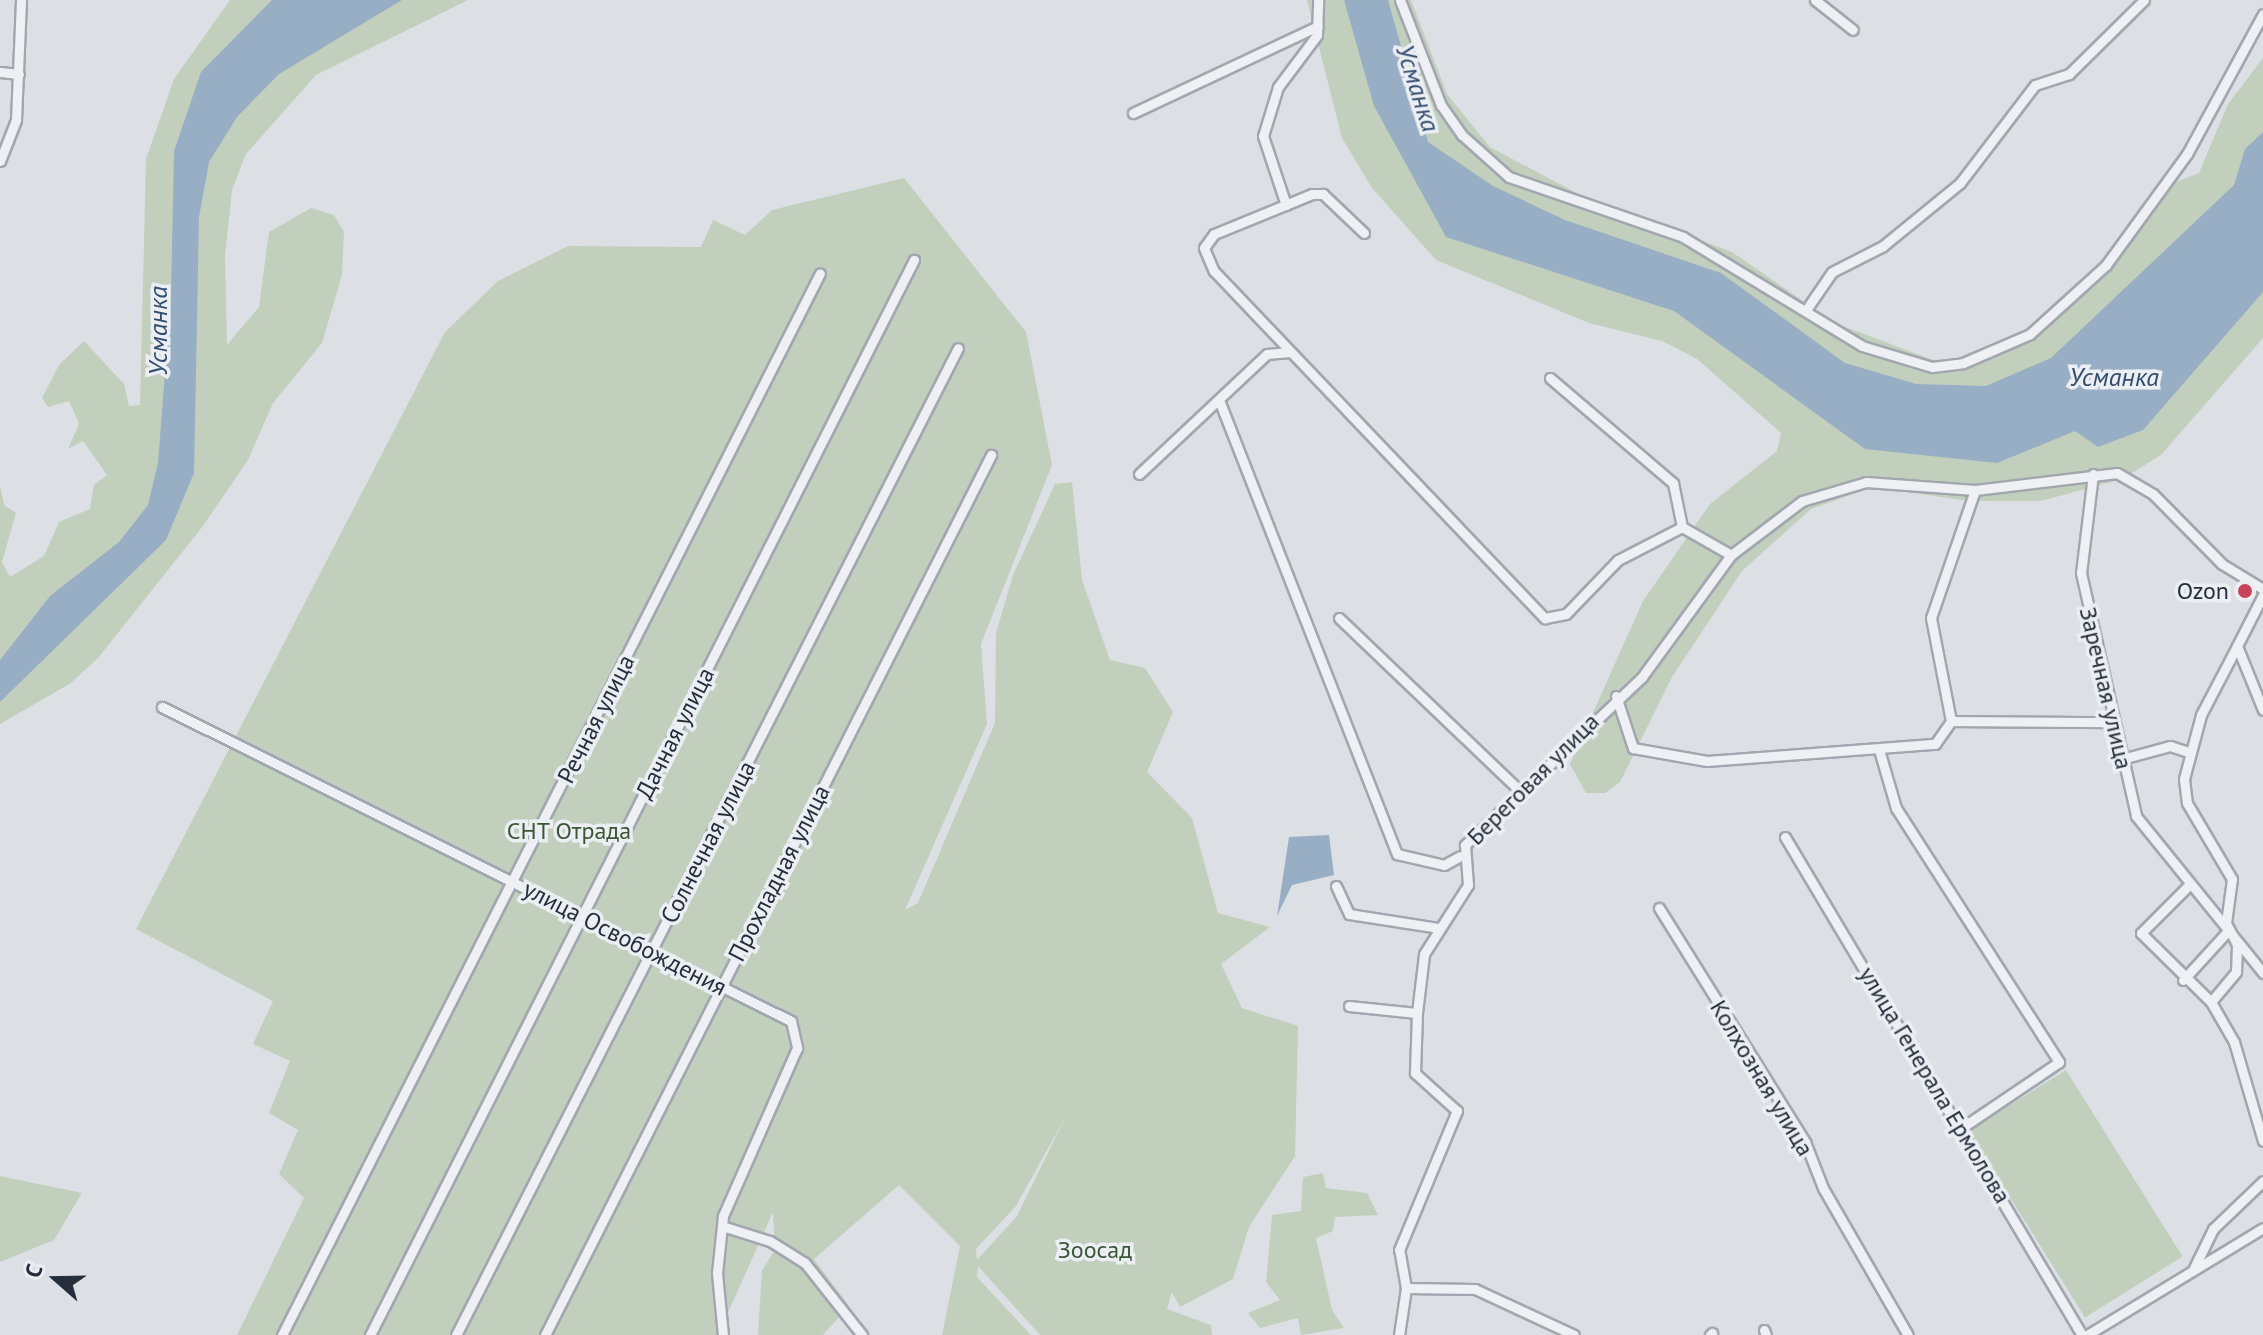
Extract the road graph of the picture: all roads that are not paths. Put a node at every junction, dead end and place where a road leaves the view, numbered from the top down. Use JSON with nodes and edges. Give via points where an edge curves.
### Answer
{"nodes":[{"id":1,"x":21,"y":0,"type":"edge"},
{"id":2,"x":1318,"y":0,"type":"edge"},
{"id":3,"x":1400,"y":0,"type":"edge"},
{"id":4,"x":1815,"y":0,"type":"edge"},
{"id":5,"x":2144,"y":0,"type":"edge"},
{"id":6,"x":2263,"y":14,"type":"edge"},
{"id":7,"x":1318,"y":26,"type":"junction"},
{"id":8,"x":1853,"y":30,"type":"dead end"},
{"id":9,"x":0,"y":72,"type":"edge"},
{"id":10,"x":19,"y":74,"type":"junction"},
{"id":11,"x":1133,"y":113,"type":"dead end"},
{"id":12,"x":0,"y":161,"type":"edge"},
{"id":13,"x":1286,"y":205,"type":"junction"},
{"id":14,"x":1364,"y":233,"type":"dead end"},
{"id":15,"x":914,"y":260,"type":"dead end"},
{"id":16,"x":820,"y":273,"type":"dead end"},
{"id":17,"x":1808,"y":307,"type":"junction"},
{"id":18,"x":958,"y":348,"type":"dead end"},
{"id":19,"x":1290,"y":352,"type":"junction"},
{"id":20,"x":1550,"y":378,"type":"dead end"},
{"id":21,"x":1219,"y":400,"type":"junction"},
{"id":22,"x":991,"y":455,"type":"dead end"},
{"id":23,"x":1139,"y":474,"type":"dead end"},
{"id":24,"x":2093,"y":474,"type":"junction"},
{"id":25,"x":1975,"y":490,"type":"junction"},
{"id":26,"x":1682,"y":527,"type":"junction"},
{"id":27,"x":1731,"y":555,"type":"junction"},
{"id":28,"x":2263,"y":592,"type":"edge"},
{"id":29,"x":1339,"y":618,"type":"dead end"},
{"id":30,"x":2237,"y":646,"type":"junction"},
{"id":31,"x":1616,"y":696,"type":"junction"},
{"id":32,"x":162,"y":707,"type":"dead end"},
{"id":33,"x":2263,"y":710,"type":"edge"},
{"id":34,"x":1951,"y":721,"type":"junction"},
{"id":35,"x":2113,"y":722,"type":"junction"},
{"id":36,"x":2188,"y":752,"type":"junction"},
{"id":37,"x":1880,"y":753,"type":"junction"},
{"id":38,"x":2122,"y":759,"type":"junction"},
{"id":39,"x":1519,"y":790,"type":"junction"},
{"id":40,"x":1785,"y":837,"type":"dead end"},
{"id":41,"x":1460,"y":856,"type":"junction"},
{"id":42,"x":514,"y":882,"type":"junction"},
{"id":43,"x":2189,"y":885,"type":"junction"},
{"id":44,"x":1336,"y":886,"type":"dead end"},
{"id":45,"x":1659,"y":908,"type":"dead end"},
{"id":46,"x":583,"y":916,"type":"junction"},
{"id":47,"x":1438,"y":928,"type":"junction"},
{"id":48,"x":2226,"y":933,"type":"junction"},
{"id":49,"x":2237,"y":945,"type":"junction"},
{"id":50,"x":653,"y":951,"type":"junction"},
{"id":51,"x":2263,"y":973,"type":"edge"},
{"id":52,"x":2183,"y":980,"type":"junction"},
{"id":53,"x":722,"y":986,"type":"junction"},
{"id":54,"x":2211,"y":1002,"type":"junction"},
{"id":55,"x":1349,"y":1006,"type":"dead end"},
{"id":56,"x":1417,"y":1013,"type":"junction"},
{"id":57,"x":1960,"y":1129,"type":"junction"},
{"id":58,"x":2263,"y":1141,"type":"edge"},
{"id":59,"x":2263,"y":1181,"type":"edge"},
{"id":60,"x":722,"y":1226,"type":"junction"},
{"id":61,"x":2263,"y":1228,"type":"edge"},
{"id":62,"x":2193,"y":1270,"type":"junction"},
{"id":63,"x":1406,"y":1288,"type":"junction"},
{"id":64,"x":282,"y":1335,"type":"edge"},
{"id":65,"x":370,"y":1335,"type":"edge"},
{"id":66,"x":456,"y":1335,"type":"edge"},
{"id":67,"x":545,"y":1335,"type":"edge"},
{"id":68,"x":723,"y":1335,"type":"edge"},
{"id":69,"x":862,"y":1335,"type":"edge"},
{"id":70,"x":1399,"y":1335,"type":"edge"},
{"id":71,"x":1574,"y":1335,"type":"edge"},
{"id":72,"x":1908,"y":1335,"type":"edge"},
{"id":73,"x":2084,"y":1335,"type":"edge"}],
"edges":[{"from":1,"to":10,"type":"street"},
{"from":2,"to":7,"type":"street"},
{"from":3,"to":17,"type":"street","via":[[1441,105],[1496,168],[1683,237]]},
{"from":4,"to":8,"type":"street"},
{"from":5,"to":17,"type":"street","via":[[2069,74],[2035,85],[1960,183],[1883,246],[1832,272]]},
{"from":6,"to":17,"type":"street","via":[[2187,154],[2106,265],[2030,334],[1963,363],[1932,367],[1862,346]]},
{"from":7,"to":11,"type":"street"},
{"from":7,"to":13,"type":"street","via":[[1278,87],[1263,136]]},
{"from":9,"to":10,"type":"street"},
{"from":10,"to":12,"type":"street","via":[[16,120]]},
{"from":13,"to":14,"type":"street","via":[[1323,194]]},
{"from":13,"to":19,"type":"street","via":[[1214,234],[1204,248],[1214,271]]},
{"from":15,"to":46,"type":"street","name":"Дачная улица"},
{"from":16,"to":42,"type":"street","name":"Речная улица"},
{"from":18,"to":50,"type":"street","name":"Солнечная улица"},
{"from":19,"to":21,"type":"street","via":[[1267,354]]},
{"from":19,"to":26,"type":"street","via":[[1545,618],[1566,614],[1618,560]]},
{"from":20,"to":26,"type":"street","via":[[1673,483]]},
{"from":21,"to":23,"type":"street"},
{"from":21,"to":41,"type":"street","via":[[1397,854],[1444,865]]},
{"from":22,"to":53,"type":"street","name":"Прохладная улица"},
{"from":24,"to":25,"type":"street","name":"Береговая улица"},
{"from":24,"to":28,"type":"street","name":"Береговая улица","via":[[2117,473],[2153,494],[2222,564]]},
{"from":24,"to":35,"type":"street","name":"Заречная улица","via":[[2081,573]]},
{"from":25,"to":27,"type":"street","name":"Береговая улица","via":[[1835,486],[1802,501]]},
{"from":25,"to":34,"type":"street","via":[[1931,618]]},
{"from":26,"to":27,"type":"street"},
{"from":27,"to":31,"type":"street","name":"Береговая улица","via":[[1642,677]]},
{"from":28,"to":30,"type":"street","name":"Заречная улица"},
{"from":29,"to":39,"type":"street"},
{"from":30,"to":33,"type":"street"},
{"from":30,"to":36,"type":"street","name":"Заречная улица"},
{"from":31,"to":37,"type":"street","via":[[1627,743],[1647,753],[1707,761]]},
{"from":31,"to":39,"type":"street","name":"Береговая улица"},
{"from":32,"to":42,"type":"street","name":"улица Освобождения"},
{"from":34,"to":35,"type":"street"},
{"from":34,"to":37,"type":"street","via":[[1935,744]]},
{"from":35,"to":38,"type":"street","name":"Заречная улица"},
{"from":36,"to":38,"type":"street","via":[[2170,746]]},
{"from":36,"to":49,"type":"street","name":"Заречная улица","via":[[2187,803],[2232,879],[2226,923]]},
{"from":37,"to":57,"type":"street","via":[[1896,808],[2059,1062]]},
{"from":38,"to":43,"type":"street","name":"Заречная улица","via":[[2136,816]]},
{"from":39,"to":41,"type":"street","name":"Береговая улица"},
{"from":40,"to":57,"type":"street","name":"улица Генерала Ермолова"},
{"from":41,"to":47,"type":"street","name":"Береговая улица","via":[[1471,873],[1468,885]]},
{"from":42,"to":46,"type":"street","name":"улица Освобождения"},
{"from":42,"to":64,"type":"street","name":"Речная улица"},
{"from":43,"to":48,"type":"street","name":"Заречная улица"},
{"from":43,"to":52,"type":"street","via":[[2141,933]]},
{"from":44,"to":47,"type":"street","via":[[1349,914]]},
{"from":45,"to":72,"type":"street","name":"Колхозная улица","via":[[1805,1142],[1823,1188]]},
{"from":46,"to":50,"type":"street","name":"улица Освобождения"},
{"from":46,"to":65,"type":"street","name":"Дачная улица"},
{"from":47,"to":56,"type":"street","name":"Береговая улица","via":[[1424,954]]},
{"from":48,"to":49,"type":"street","name":"Заречная улица"},
{"from":48,"to":52,"type":"street"},
{"from":49,"to":51,"type":"street","name":"Заречная улица"},
{"from":49,"to":54,"type":"street","name":"Заречная улица","via":[[2236,972]]},
{"from":50,"to":53,"type":"street","name":"улица Освобождения"},
{"from":50,"to":66,"type":"street","name":"Солнечная улица"},
{"from":52,"to":54,"type":"street"},
{"from":53,"to":60,"type":"street","name":"улица Освобождения","via":[[791,1021],[798,1035]]},
{"from":53,"to":67,"type":"street","name":"Прохладная улица"},
{"from":54,"to":58,"type":"street","via":[[2234,1042]]},
{"from":55,"to":56,"type":"street"},
{"from":56,"to":63,"type":"street","via":[[1415,1073],[1457,1111],[1399,1250]]},
{"from":57,"to":73,"type":"street","name":"улица Генерала Ермолова"},
{"from":59,"to":62,"type":"street","via":[[2213,1229]]},
{"from":60,"to":68,"type":"street","name":"улица Освобождения"},
{"from":60,"to":69,"type":"street","via":[[770,1241],[805,1263]]},
{"from":61,"to":62,"type":"street"},
{"from":62,"to":73,"type":"street"},
{"from":63,"to":70,"type":"street"},
{"from":63,"to":71,"type":"street","via":[[1475,1289]]}]}
